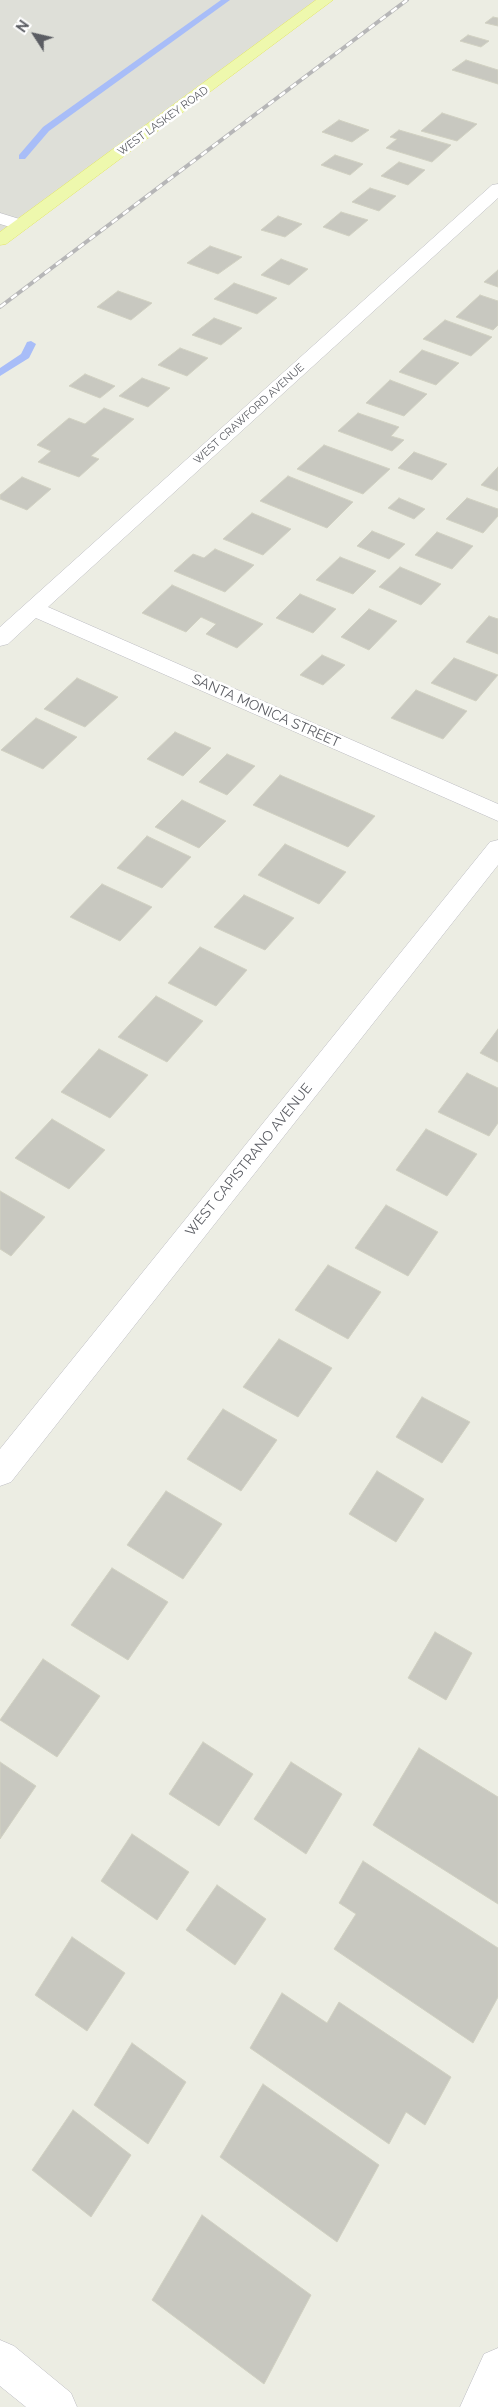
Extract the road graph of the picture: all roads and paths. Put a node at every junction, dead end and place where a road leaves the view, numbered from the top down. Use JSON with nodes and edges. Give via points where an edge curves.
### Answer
{"nodes":[{"id":1,"x":326,"y":0,"type":"edge"},
{"id":2,"x":498,"y":189,"type":"edge"},
{"id":3,"x":0,"y":218,"type":"edge"},
{"id":4,"x":20,"y":225,"type":"junction"},
{"id":5,"x":0,"y":240,"type":"edge"},
{"id":6,"x":33,"y":609,"type":"junction"},
{"id":7,"x":0,"y":639,"type":"edge"},
{"id":8,"x":498,"y":813,"type":"edge"},
{"id":9,"x":498,"y":848,"type":"edge"},
{"id":10,"x":0,"y":1472,"type":"edge"},
{"id":11,"x":0,"y":2360,"type":"edge"},
{"id":12,"x":498,"y":2368,"type":"edge"},
{"id":13,"x":57,"y":2407,"type":"edge"},
{"id":14,"x":480,"y":2407,"type":"edge"}],
"edges":[{"from":1,"to":4,"type":"main road","name":"WEST LASKEY ROAD"},
{"from":2,"to":6,"type":"street","name":"WEST CRAWFORD AVENUE"},
{"from":3,"to":4,"type":"street"},
{"from":4,"to":5,"type":"main road","name":"WEST LASKEY ROAD"},
{"from":6,"to":7,"type":"street","name":"WEST CRAWFORD AVENUE"},
{"from":6,"to":8,"type":"street","name":"SANTA MONICA STREET"},
{"from":9,"to":10,"type":"street","name":"WEST CAPISTRANO AVENUE"},
{"from":11,"to":13,"type":"street"},
{"from":12,"to":14,"type":"street"}]}
